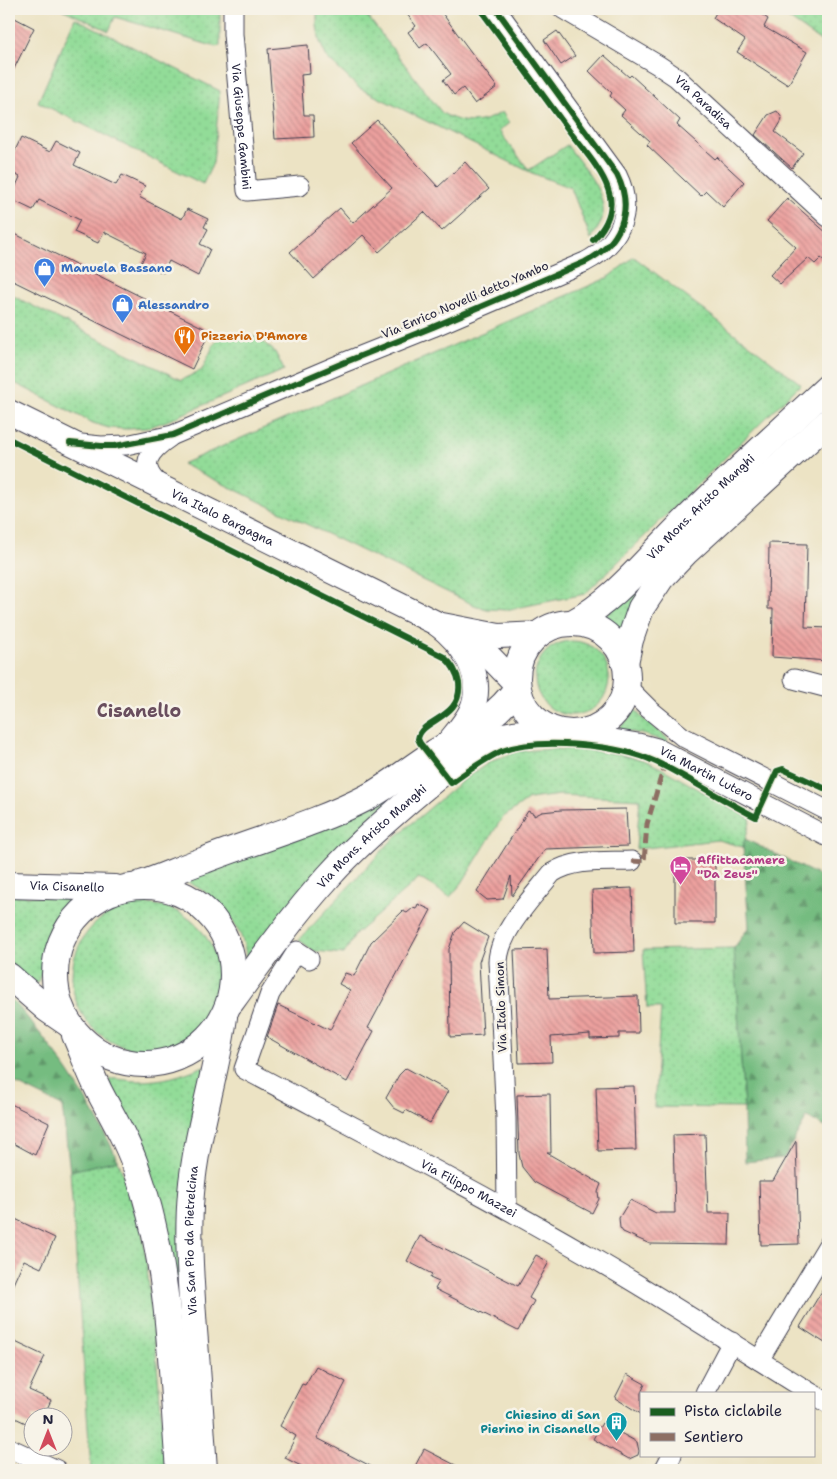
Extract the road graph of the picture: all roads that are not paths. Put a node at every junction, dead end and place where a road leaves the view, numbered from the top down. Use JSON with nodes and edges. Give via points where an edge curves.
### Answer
{"nodes":[{"id":1,"x":233,"y":9,"type":"edge"},
{"id":2,"x":564,"y":9,"type":"edge"},
{"id":3,"x":497,"y":12,"type":"edge"},
{"id":4,"x":300,"y":186,"type":"dead end"},
{"id":5,"x":828,"y":217,"type":"edge"},
{"id":6,"x":828,"y":387,"type":"edge"},
{"id":7,"x":9,"y":412,"type":"edge"},
{"id":8,"x":828,"y":422,"type":"edge"},
{"id":9,"x":174,"y":434,"type":"junction"},
{"id":10,"x":70,"y":443,"type":"junction"},
{"id":11,"x":175,"y":495,"type":"junction"},
{"id":12,"x":572,"y":623,"type":"junction"},
{"id":13,"x":443,"y":628,"type":"junction"},
{"id":14,"x":539,"y":634,"type":"junction"},
{"id":15,"x":626,"y":675,"type":"junction"},
{"id":16,"x":794,"y":679,"type":"dead end"},
{"id":17,"x":517,"y":687,"type":"junction"},
{"id":18,"x":828,"y":688,"type":"edge"},
{"id":19,"x":568,"y":732,"type":"junction"},
{"id":20,"x":447,"y":744,"type":"junction"},
{"id":21,"x":828,"y":811,"type":"edge"},
{"id":22,"x":828,"y":837,"type":"edge"},
{"id":23,"x":632,"y":861,"type":"dead end"},
{"id":24,"x":9,"y":886,"type":"edge"},
{"id":25,"x":129,"y":887,"type":"junction"},
{"id":26,"x":309,"y":959,"type":"dead end"},
{"id":27,"x":9,"y":976,"type":"edge"},
{"id":28,"x":226,"y":1010,"type":"junction"},
{"id":29,"x":72,"y":1028,"type":"junction"},
{"id":30,"x":508,"y":1209,"type":"junction"},
{"id":31,"x":828,"y":1245,"type":"edge"},
{"id":32,"x":732,"y":1342,"type":"junction"},
{"id":33,"x":758,"y":1360,"type":"junction"},
{"id":34,"x":706,"y":1392,"type":"edge"},
{"id":35,"x":810,"y":1392,"type":"edge"},
{"id":36,"x":814,"y":1394,"type":"edge"},
{"id":37,"x":828,"y":1404,"type":"edge"},
{"id":38,"x":9,"y":1448,"type":"edge"},
{"id":39,"x":671,"y":1456,"type":"edge"},
{"id":40,"x":57,"y":1470,"type":"edge"},
{"id":41,"x":178,"y":1470,"type":"edge"},
{"id":42,"x":204,"y":1470,"type":"edge"},
{"id":43,"x":664,"y":1470,"type":"edge"}],
"edges":[{"from":1,"to":4,"type":"street","name":"Via Giuseppe Gambini","via":[[247,191]]},
{"from":2,"to":5,"type":"street","name":"Via Paradisa","via":[[676,77]]},
{"from":3,"to":9,"type":"street","name":"Via Enrico Novelli detto Yambo","via":[[617,175],[625,202],[623,222],[616,237],[603,251],[585,262]]},
{"from":6,"to":12,"type":"main road","name":"Via Mons. Aristo Manghi","via":[[688,517],[618,590],[592,612]]},
{"from":7,"to":10,"type":"street","name":"Via Italo Bargagna"},
{"from":8,"to":15,"type":"main road","name":"Via Mons. Aristo Manghi","via":[[661,578],[641,608],[630,640]]},
{"from":9,"to":10,"type":"street","name":"Via Enrico Novelli detto Yambo","via":[[116,446]]},
{"from":9,"to":11,"type":"street","name":"Via Enrico Novelli detto Yambo","via":[[155,448],[148,462],[152,477]]},
{"from":10,"to":11,"type":"street","name":"Via Italo Bargagna"},
{"from":11,"to":13,"type":"street","name":"Via Italo Bargagna"},
{"from":12,"to":14,"type":"main road","via":[[554,626]]},
{"from":12,"to":15,"type":"main road","via":[[593,627],[605,634],[615,644]]},
{"from":13,"to":14,"type":"street","name":"Via Italo Bargagna","via":[[499,636]]},
{"from":13,"to":17,"type":"street","name":"Via Italo Bargagna","via":[[490,657]]},
{"from":13,"to":20,"type":"street","name":"Via Italo Bargagna","via":[[462,647],[474,672],[476,693],[471,711]]},
{"from":14,"to":17,"type":"main road","via":[[522,654]]},
{"from":15,"to":19,"type":"main road","via":[[622,702],[607,721],[593,729]]},
{"from":15,"to":21,"type":"street","name":"Via Martin Lutero","via":[[648,710],[683,737]]},
{"from":16,"to":18,"type":"street"},
{"from":17,"to":19,"type":"main road","via":[[531,716],[544,726]]},
{"from":17,"to":20,"type":"main road","name":"Via Mons. Aristo Manghi","via":[[490,716]]},
{"from":19,"to":22,"type":"street","name":"Via Martin Lutero","via":[[657,748]]},
{"from":19,"to":28,"type":"main road","name":"Via Mons. Aristo Manghi","via":[[528,732],[499,738],[481,746],[442,773],[329,876],[280,935]]},
{"from":20,"to":25,"type":"main road","name":"Via Mons. Aristo Manghi","via":[[396,780],[354,804]]},
{"from":23,"to":30,"type":"street","name":"Via Italo Simon","via":[[561,867],[552,873],[503,941],[498,961]]},
{"from":24,"to":25,"type":"main road","name":"Via Cisanello"},
{"from":25,"to":28,"type":"main road","via":[[167,888],[185,895],[216,922],[230,950],[234,970]]},
{"from":25,"to":29,"type":"main road","via":[[90,903],[71,923],[62,939],[55,965],[55,983],[61,1008]]},
{"from":26,"to":30,"type":"street","name":"Via Filippo Mazzei","via":[[297,951],[270,994],[244,1069]]},
{"from":27,"to":29,"type":"main road"},
{"from":28,"to":29,"type":"main road","via":[[212,1032],[195,1048],[174,1059],[149,1064],[112,1058],[91,1047]]},
{"from":28,"to":42,"type":"main road","name":"Via San Pio da Pietrelcina","via":[[197,1146],[191,1194],[191,1285]]},
{"from":29,"to":41,"type":"main road","name":"Via San Pio da Pietrelcina","via":[[127,1143],[150,1213],[165,1294]]},
{"from":30,"to":32,"type":"street","name":"Via Filippo Mazzei"},
{"from":31,"to":33,"type":"street"},
{"from":32,"to":33,"type":"street","name":"Via Filippo Mazzei"},
{"from":32,"to":34,"type":"street"},
{"from":33,"to":35,"type":"street","name":"Via Filippo Mazzei"},
{"from":36,"to":37,"type":"street","name":"Via Filippo Mazzei"},
{"from":38,"to":40,"type":"street"},
{"from":39,"to":43,"type":"street"}]}
